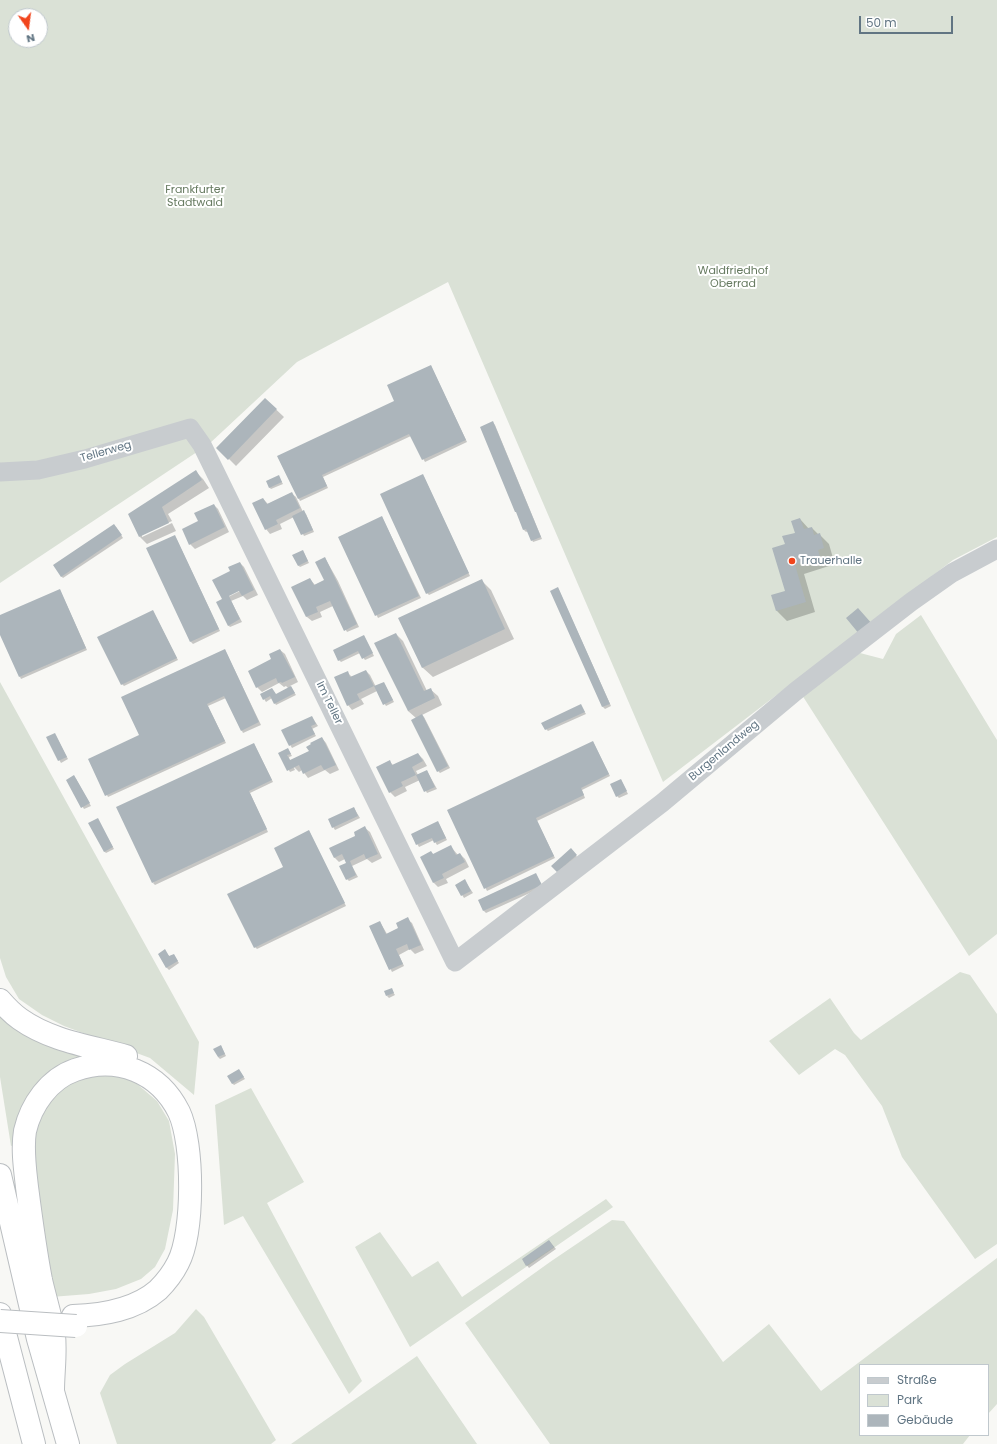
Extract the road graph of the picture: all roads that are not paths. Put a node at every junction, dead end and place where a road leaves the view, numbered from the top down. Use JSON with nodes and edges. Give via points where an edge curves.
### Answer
{"nodes":[{"id":1,"x":202,"y":445,"type":"joint"},
{"id":2,"x":0,"y":472,"type":"edge"},
{"id":3,"x":997,"y":549,"type":"edge"},
{"id":4,"x":455,"y":962,"type":"joint"},
{"id":5,"x":0,"y":1000,"type":"edge"},
{"id":6,"x":0,"y":1175,"type":"edge"},
{"id":7,"x":0,"y":1311,"type":"edge"},
{"id":8,"x":0,"y":1314,"type":"edge"},
{"id":9,"x":0,"y":1321,"type":"edge"},
{"id":10,"x":74,"y":1321,"type":"junction"},
{"id":11,"x":53,"y":1391,"type":"junction"},
{"id":12,"x":34,"y":1444,"type":"edge"},
{"id":13,"x":68,"y":1444,"type":"edge"}],
"edges":[{"from":1,"to":2,"type":"street","name":"Tellerweg","via":[[190,428],[38,470]]},
{"from":1,"to":4,"type":"street","name":"Im Teller"},
{"from":3,"to":4,"type":"street","name":"Burgenlandweg","via":[[952,574],[911,602],[796,691],[656,807]]},
{"from":5,"to":10,"type":"highway","via":[[19,1019],[48,1034],[143,1062],[156,1069],[178,1094],[187,1111],[193,1132],[196,1152],[197,1222],[184,1269],[177,1281],[160,1298],[136,1312],[107,1323]]},
{"from":6,"to":11,"type":"highway","via":[[38,1339]]},
{"from":7,"to":10,"type":"highway"},
{"from":8,"to":12,"type":"highway"},
{"from":9,"to":10,"type":"highway","bridge":true},
{"from":10,"to":11,"type":"highway","via":[[113,1312],[151,1296],[178,1263],[186,1238],[190,1194],[186,1133],[182,1120],[163,1089],[142,1074],[121,1066],[96,1064],[61,1076],[41,1096],[25,1132],[24,1159],[32,1222],[54,1335]]},
{"from":11,"to":13,"type":"highway"}]}
